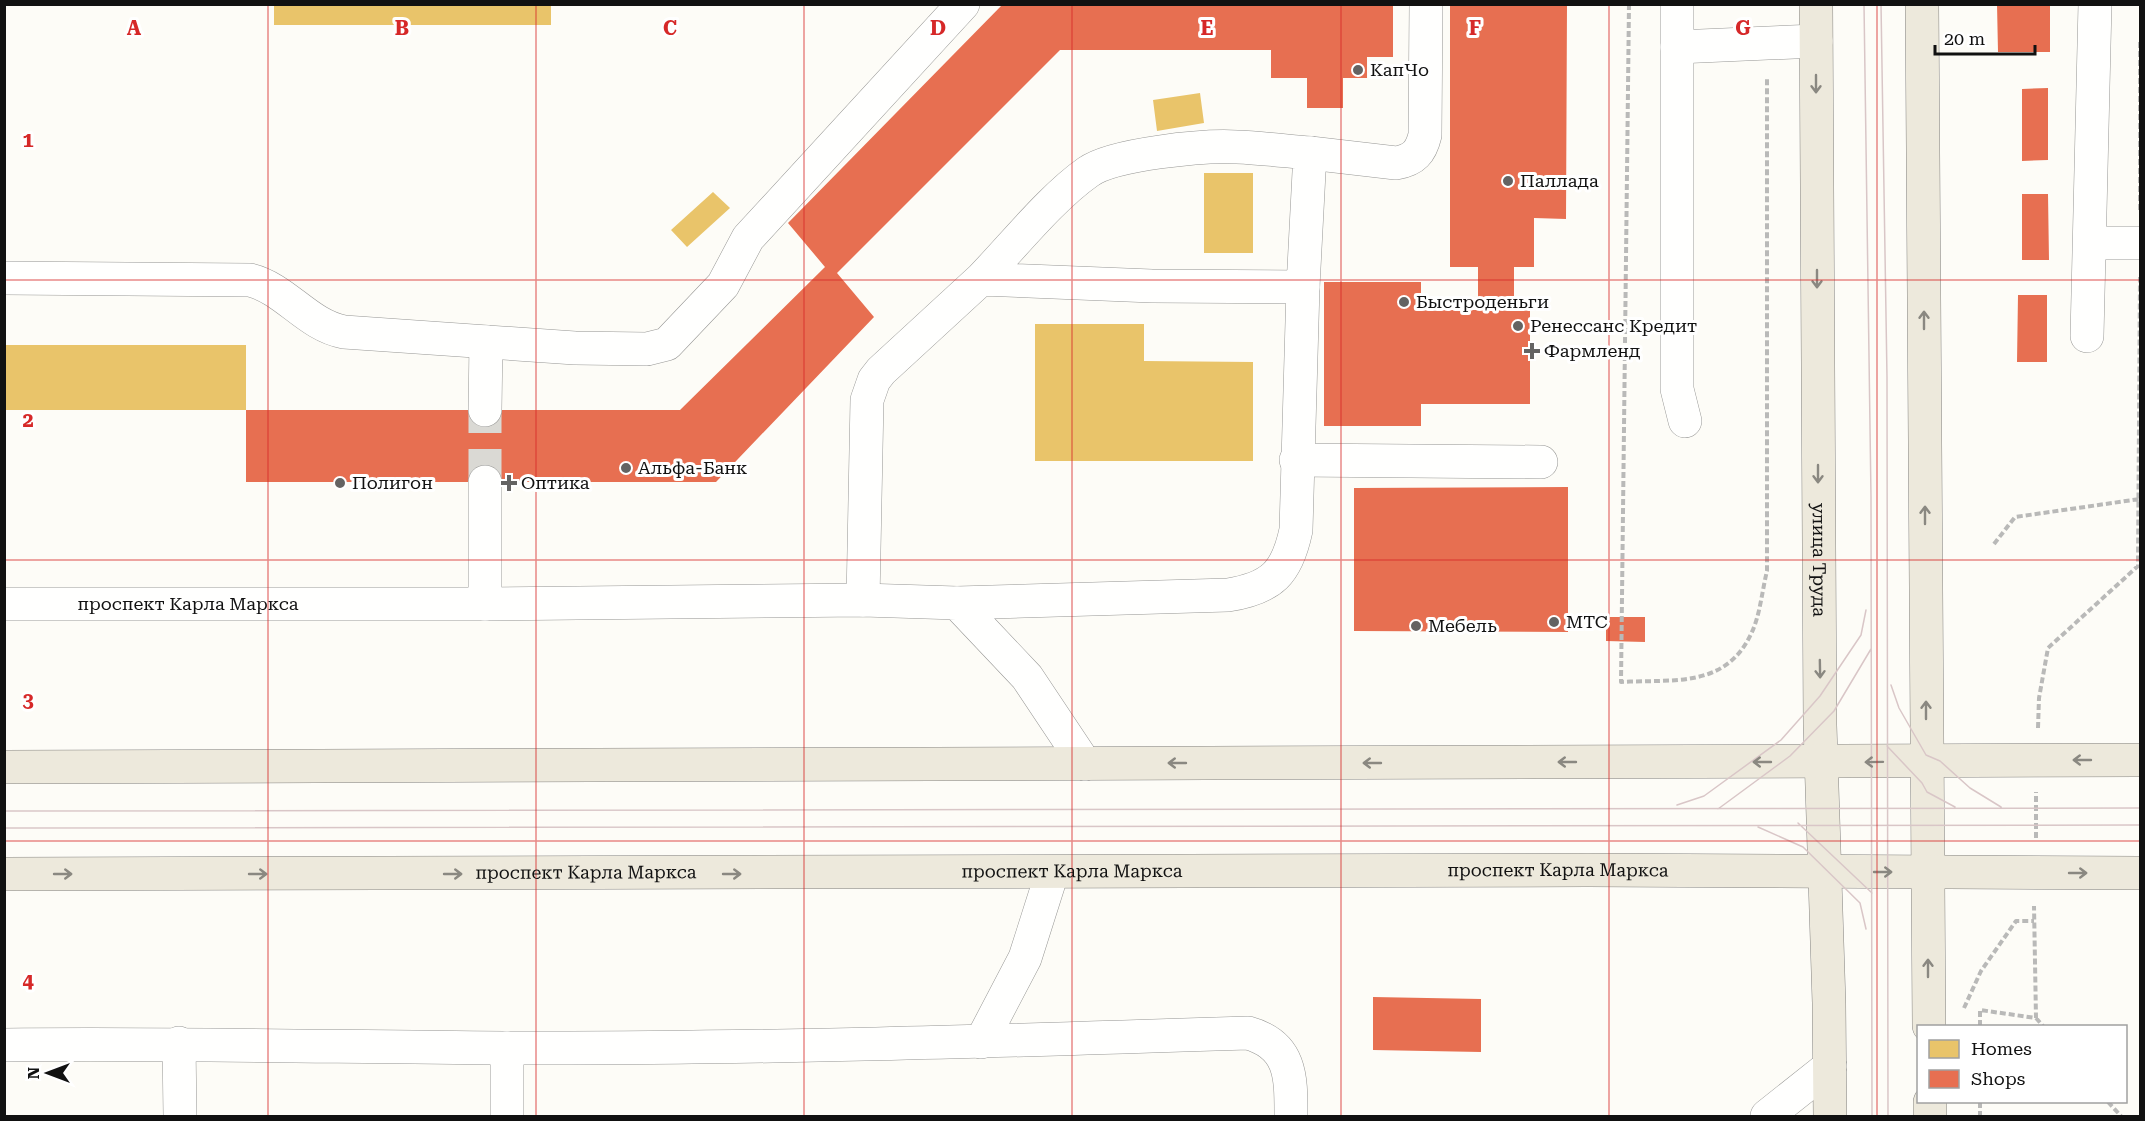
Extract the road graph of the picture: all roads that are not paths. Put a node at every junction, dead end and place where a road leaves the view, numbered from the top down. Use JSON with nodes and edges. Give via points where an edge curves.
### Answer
{"nodes":[{"id":1,"x":963,"y":4,"type":"edge"},
{"id":2,"x":1426,"y":4,"type":"edge"},
{"id":3,"x":1677,"y":4,"type":"edge"},
{"id":4,"x":1816,"y":4,"type":"edge"},
{"id":5,"x":1922,"y":4,"type":"edge"},
{"id":6,"x":2095,"y":4,"type":"edge"},
{"id":7,"x":1816,"y":42,"type":"junction"},
{"id":8,"x":1677,"y":46,"type":"junction"},
{"id":9,"x":1310,"y":153,"type":"junction"},
{"id":10,"x":2090,"y":243,"type":"junction"},
{"id":11,"x":2140,"y":243,"type":"edge"},
{"id":12,"x":4,"y":278,"type":"edge"},
{"id":13,"x":981,"y":279,"type":"junction"},
{"id":14,"x":1303,"y":287,"type":"junction"},
{"id":15,"x":2087,"y":336,"type":"dead end"},
{"id":16,"x":486,"y":342,"type":"junction"},
{"id":17,"x":485,"y":410,"type":"tunnel mouth"},
{"id":18,"x":1685,"y":421,"type":"dead end"},
{"id":19,"x":1296,"y":460,"type":"junction"},
{"id":20,"x":1541,"y":462,"type":"dead end"},
{"id":21,"x":485,"y":482,"type":"tunnel mouth"},
{"id":22,"x":863,"y":600,"type":"junction"},
{"id":23,"x":957,"y":603,"type":"junction"},
{"id":24,"x":4,"y":604,"type":"edge"},
{"id":25,"x":485,"y":604,"type":"junction"},
{"id":26,"x":2140,"y":760,"type":"edge"},
{"id":27,"x":1927,"y":761,"type":"junction"},
{"id":28,"x":1821,"y":763,"type":"junction"},
{"id":29,"x":1085,"y":764,"type":"junction"},
{"id":30,"x":4,"y":767,"type":"edge"},
{"id":31,"x":1825,"y":872,"type":"junction"},
{"id":32,"x":1052,"y":873,"type":"junction"},
{"id":33,"x":1927,"y":873,"type":"junction"},
{"id":34,"x":2140,"y":873,"type":"edge"},
{"id":35,"x":4,"y":874,"type":"edge"},
{"id":36,"x":1929,"y":1025,"type":"edge"},
{"id":37,"x":981,"y":1042,"type":"junction"},
{"id":38,"x":179,"y":1043,"type":"junction"},
{"id":39,"x":4,"y":1045,"type":"edge"},
{"id":40,"x":507,"y":1048,"type":"junction"},
{"id":41,"x":1830,"y":1066,"type":"junction"},
{"id":42,"x":180,"y":1116,"type":"edge"},
{"id":43,"x":507,"y":1116,"type":"edge"},
{"id":44,"x":1291,"y":1116,"type":"edge"},
{"id":45,"x":1767,"y":1116,"type":"edge"},
{"id":46,"x":1830,"y":1116,"type":"edge"}],
"edges":[{"from":1,"to":16,"type":"street","via":[[748,238],[723,285],[667,344],[647,349]]},
{"from":2,"to":9,"type":"street","via":[[1425,135],[1416,155],[1396,163]]},
{"from":3,"to":8,"type":"street"},
{"from":4,"to":7,"type":"main road","name":"улица Труда"},
{"from":27,"to":5,"type":"main road","one_way":true},
{"from":6,"to":10,"type":"street"},
{"from":7,"to":8,"type":"street"},
{"from":7,"to":28,"type":"main road","name":"улица Труда","one_way":true},
{"from":8,"to":18,"type":"street","via":[[1677,389]]},
{"from":9,"to":13,"type":"street","via":[[1234,147],[1111,160],[1071,185]]},
{"from":9,"to":14,"type":"street","name":"проспект Карла Маркса"},
{"from":10,"to":11,"type":"street"},
{"from":10,"to":15,"type":"street"},
{"from":12,"to":16,"type":"street","via":[[250,280],[269,287],[331,330]]},
{"from":13,"to":14,"type":"street"},
{"from":13,"to":22,"type":"street","via":[[881,371],[869,390]]},
{"from":14,"to":19,"type":"street","name":"проспект Карла Маркса"},
{"from":16,"to":17,"type":"street"},
{"from":19,"to":20,"type":"street"},
{"from":19,"to":23,"type":"street","name":"проспект Карла Маркса","via":[[1296,530],[1291,555],[1276,577],[1254,591]]},
{"from":21,"to":25,"type":"street"},
{"from":22,"to":23,"type":"street","name":"проспект Карла Маркса"},
{"from":22,"to":25,"type":"street","name":"проспект Карла Маркса"},
{"from":23,"to":29,"type":"street","via":[[1027,677]]},
{"from":24,"to":25,"type":"street","name":"проспект Карла Маркса"},
{"from":26,"to":27,"type":"main road","one_way":true},
{"from":27,"to":28,"type":"main road","one_way":true},
{"from":27,"to":33,"type":"main road"},
{"from":28,"to":29,"type":"main road","one_way":true},
{"from":28,"to":31,"type":"main road","name":"улица Труда"},
{"from":29,"to":30,"type":"main road"},
{"from":31,"to":32,"type":"main road","name":"проспект Карла Маркса"},
{"from":31,"to":33,"type":"main road","name":"проспект Карла Маркса","one_way":true},
{"from":31,"to":41,"type":"main road","name":"улица Труда"},
{"from":35,"to":32,"type":"main road","name":"проспект Карла Маркса","one_way":true},
{"from":32,"to":37,"type":"street","via":[[1025,958]]},
{"from":33,"to":34,"type":"main road","name":"проспект Карла Маркса","one_way":true},
{"from":36,"to":33,"type":"main road","one_way":true},
{"from":37,"to":40,"type":"street"},
{"from":37,"to":44,"type":"street","via":[[1248,1033],[1263,1037],[1285,1059],[1291,1077]]},
{"from":38,"to":39,"type":"street"},
{"from":38,"to":40,"type":"street"},
{"from":38,"to":42,"type":"street"},
{"from":40,"to":43,"type":"street"},
{"from":41,"to":45,"type":"street"},
{"from":41,"to":46,"type":"main road","name":"улица Труда"}]}
